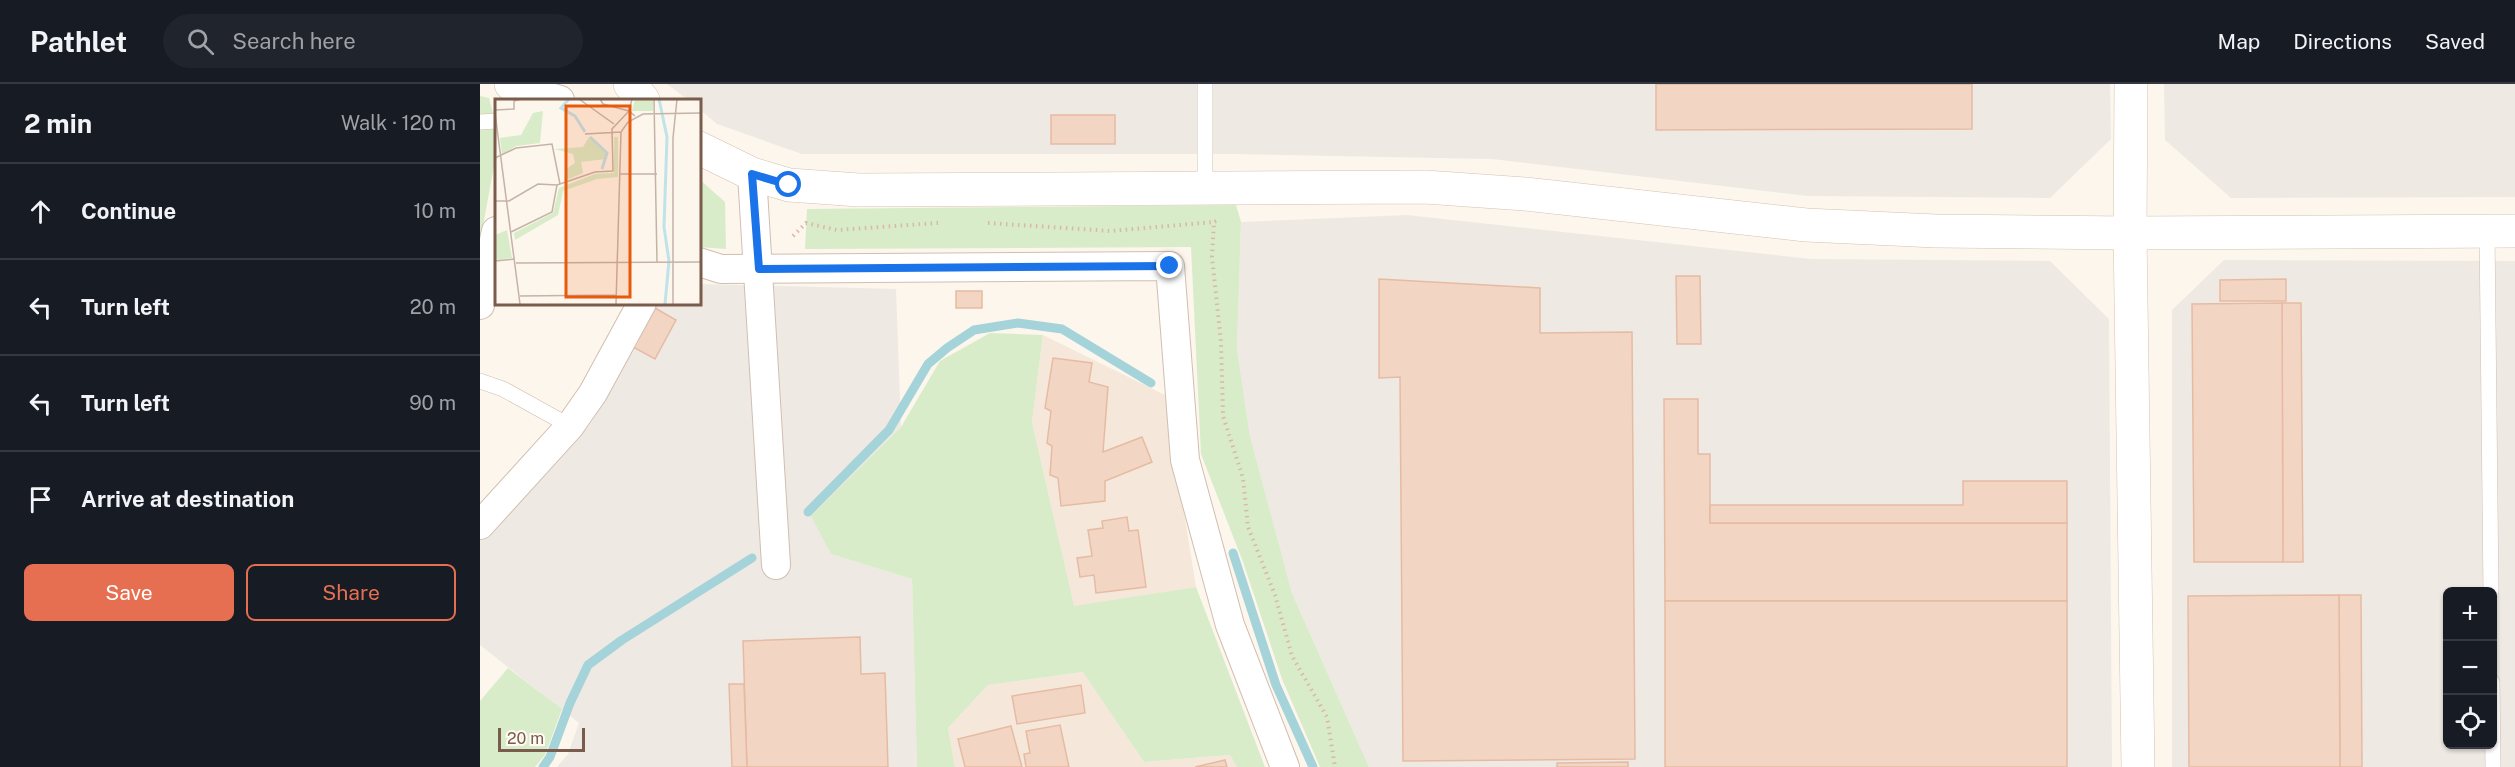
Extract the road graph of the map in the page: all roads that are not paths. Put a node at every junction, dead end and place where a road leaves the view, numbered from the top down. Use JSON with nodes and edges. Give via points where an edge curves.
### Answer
{"nodes":[{"id":1,"x":630,"y":84,"type":"edge"},
{"id":2,"x":1204,"y":84,"type":"edge"},
{"id":3,"x":2131,"y":84,"type":"edge"},
{"id":4,"x":523,"y":90,"type":"edge"},
{"id":5,"x":556,"y":99,"type":"edge"},
{"id":6,"x":642,"y":99,"type":"edge"},
{"id":7,"x":495,"y":121,"type":"edge"},
{"id":8,"x":480,"y":122,"type":"edge"},
{"id":9,"x":700,"y":148,"type":"edge"},
{"id":10,"x":752,"y":174,"type":"junction"},
{"id":11,"x":1204,"y":189,"type":"junction"},
{"id":12,"x":2501,"y":231,"type":"edge"},
{"id":13,"x":2130,"y":233,"type":"junction"},
{"id":14,"x":495,"y":236,"type":"edge"},
{"id":15,"x":700,"y":262,"type":"edge"},
{"id":16,"x":759,"y":269,"type":"junction"},
{"id":17,"x":641,"y":304,"type":"edge"},
{"id":18,"x":480,"y":305,"type":"edge"},
{"id":19,"x":480,"y":381,"type":"edge"},
{"id":20,"x":570,"y":426,"type":"junction"},
{"id":21,"x":480,"y":525,"type":"edge"},
{"id":22,"x":777,"y":565,"type":"dead end"},
{"id":23,"x":2492,"y":587,"type":"edge"},
{"id":24,"x":2493,"y":695,"type":"edge"},
{"id":25,"x":1285,"y":767,"type":"edge"},
{"id":26,"x":2138,"y":767,"type":"edge"},
{"id":27,"x":2493,"y":767,"type":"edge"}],
"edges":[{"from":1,"to":6,"type":"street"},
{"from":2,"to":11,"type":"lane"},
{"from":3,"to":13,"type":"street"},
{"from":4,"to":5,"type":"street"},
{"from":7,"to":8,"type":"lane"},
{"from":9,"to":10,"type":"street"},
{"from":10,"to":11,"type":"street","via":[[789,185],[859,190]]},
{"from":10,"to":16,"type":"street"},
{"from":11,"to":13,"type":"street","via":[[1425,188],[1525,194],[1806,225]]},
{"from":12,"to":13,"type":"street"},
{"from":12,"to":23,"type":"lane"},
{"from":13,"to":26,"type":"street"},
{"from":14,"to":18,"type":"street"},
{"from":15,"to":16,"type":"street","via":[[721,269]]},
{"from":16,"to":22,"type":"street"},
{"from":16,"to":25,"type":"street","via":[[1170,266],[1185,460],[1230,625]]},
{"from":17,"to":20,"type":"street","via":[[593,393]]},
{"from":19,"to":20,"type":"lane","via":[[503,389]]},
{"from":20,"to":21,"type":"street"},
{"from":24,"to":27,"type":"lane"}]}
